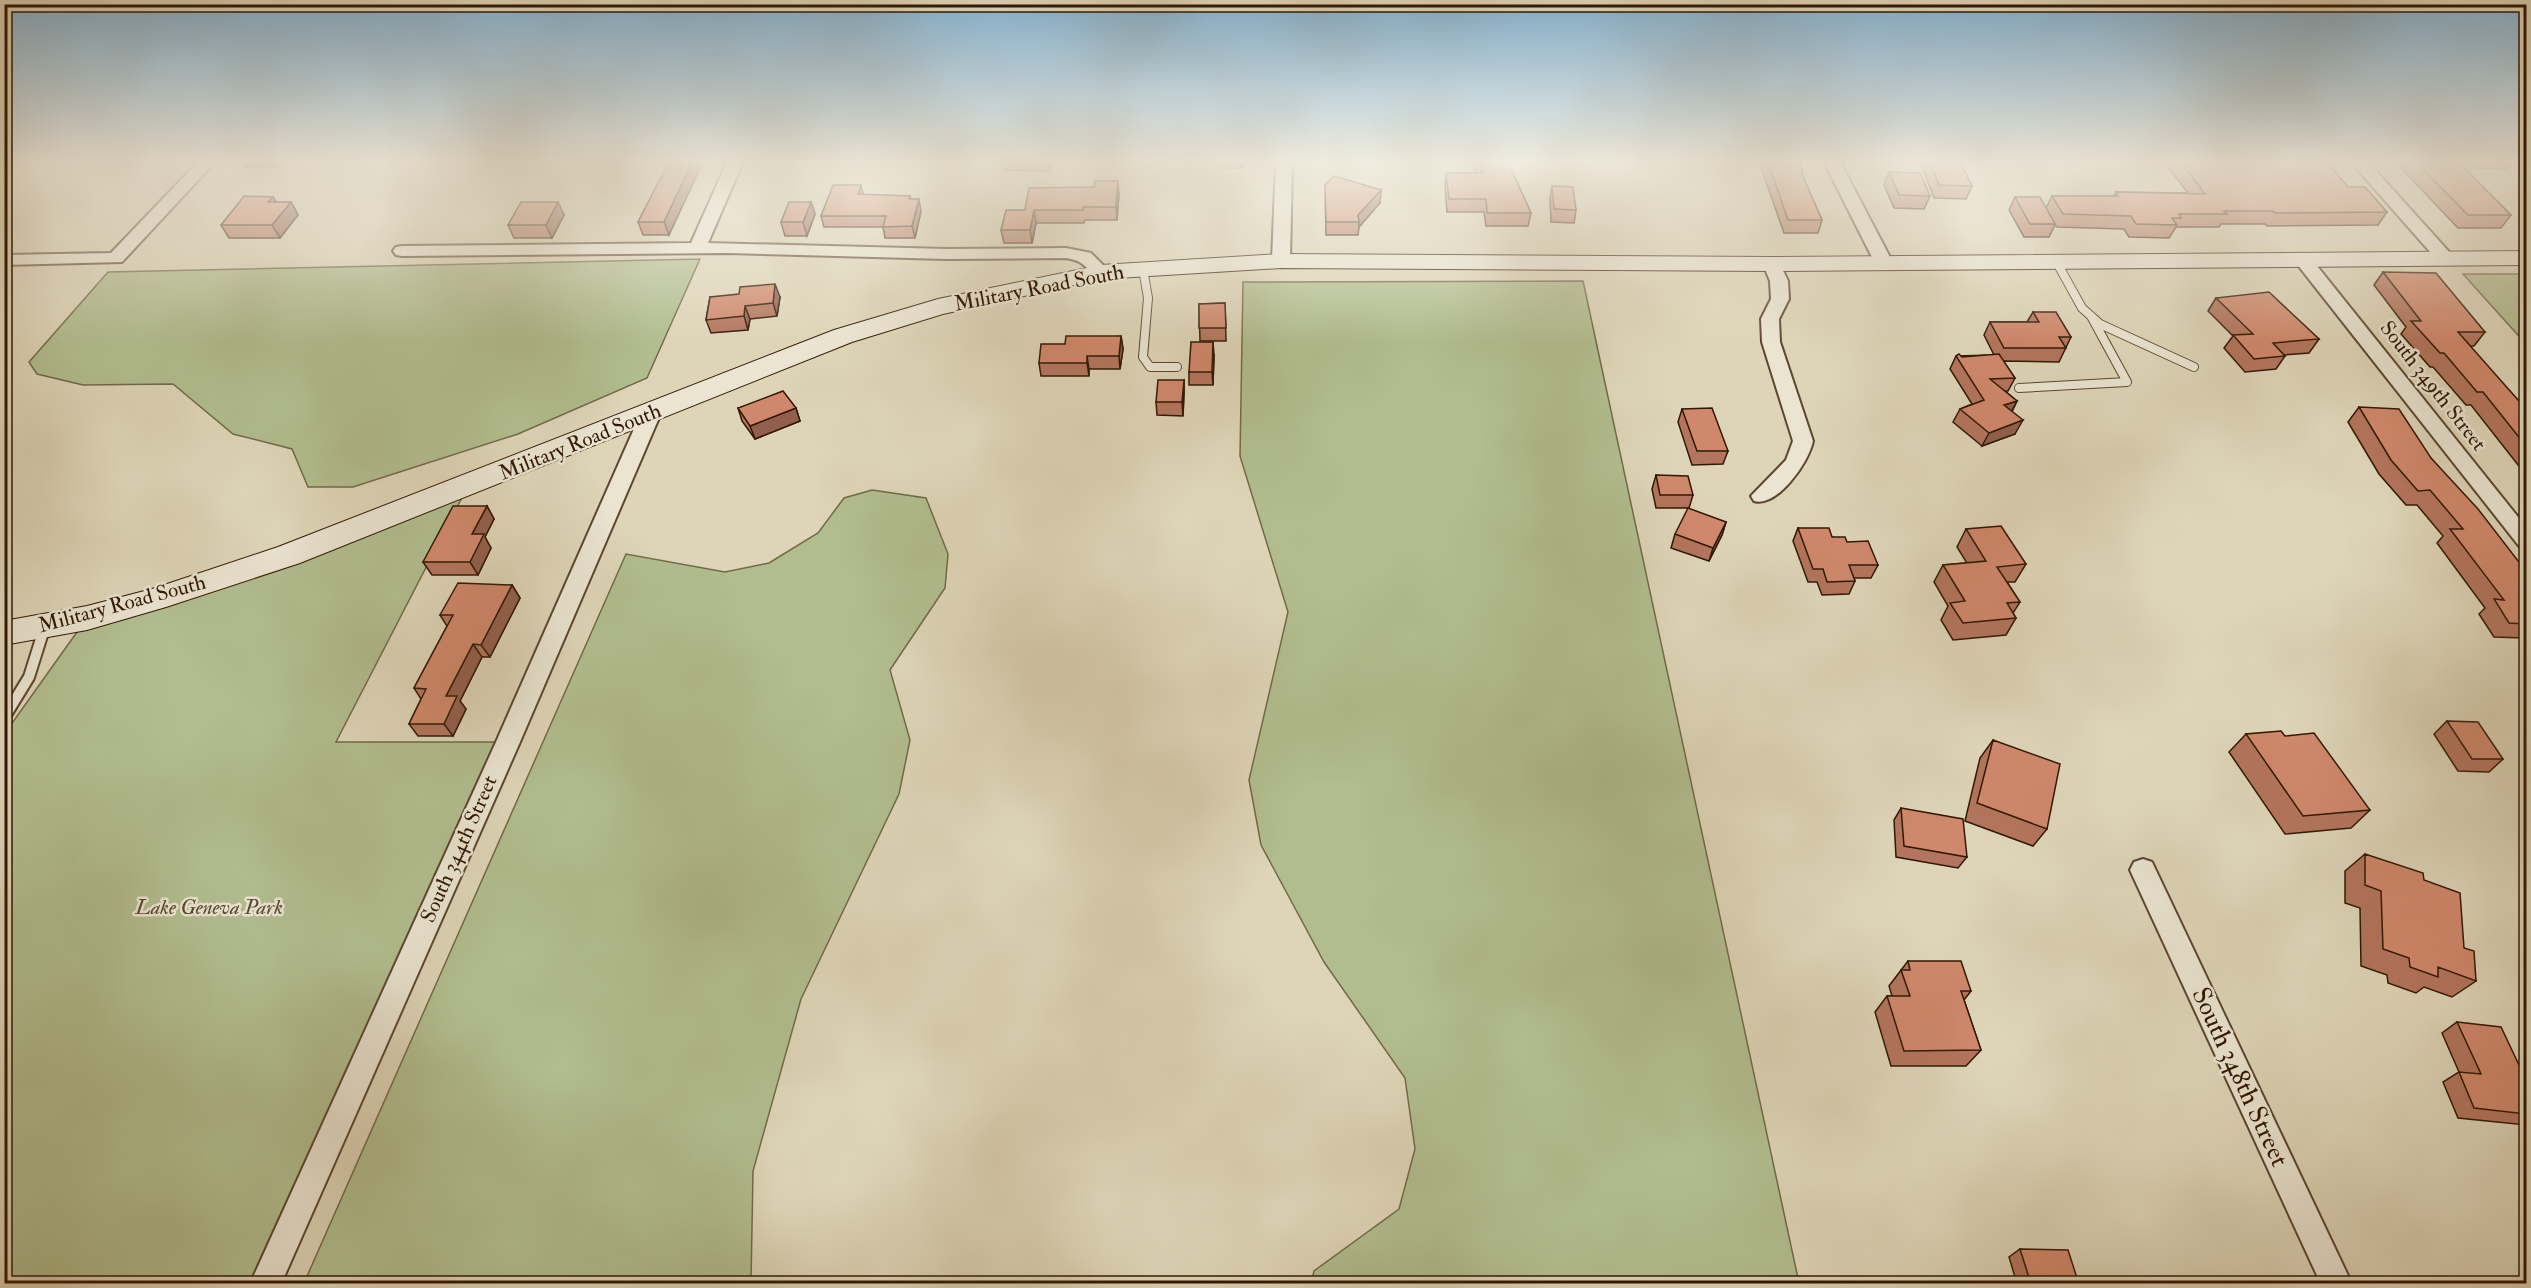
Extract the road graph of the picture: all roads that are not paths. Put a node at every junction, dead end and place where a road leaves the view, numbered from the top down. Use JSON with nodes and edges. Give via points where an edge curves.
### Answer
{"nodes":[{"id":1,"x":150,"y":222,"type":"edge"},
{"id":2,"x":709,"y":222,"type":"edge"},
{"id":3,"x":1282,"y":222,"type":"edge"},
{"id":4,"x":1863,"y":222,"type":"edge"},
{"id":5,"x":2413,"y":222,"type":"edge"},
{"id":6,"x":697,"y":249,"type":"junction"},
{"id":7,"x":402,"y":251,"type":"dead end"},
{"id":8,"x":2445,"y":258,"type":"junction"},
{"id":9,"x":2526,"y":258,"type":"edge"},
{"id":10,"x":4,"y":260,"type":"edge"},
{"id":11,"x":2303,"y":260,"type":"junction"},
{"id":12,"x":1281,"y":261,"type":"junction"},
{"id":13,"x":2056,"y":261,"type":"junction"},
{"id":14,"x":1884,"y":263,"type":"junction"},
{"id":15,"x":1772,"y":264,"type":"junction"},
{"id":16,"x":1143,"y":269,"type":"junction"},
{"id":17,"x":1101,"y":272,"type":"junction"},
{"id":18,"x":2091,"y":316,"type":"junction"},
{"id":19,"x":1177,"y":367,"type":"dead end"},
{"id":20,"x":2194,"y":367,"type":"dead end"},
{"id":21,"x":2019,"y":388,"type":"dead end"},
{"id":22,"x":651,"y":413,"type":"junction"},
{"id":23,"x":1761,"y":496,"type":"dead end"},
{"id":24,"x":2526,"y":541,"type":"edge"},
{"id":25,"x":45,"y":626,"type":"junction"},
{"id":26,"x":4,"y":633,"type":"edge"},
{"id":27,"x":4,"y":718,"type":"edge"},
{"id":28,"x":2143,"y":870,"type":"dead end"},
{"id":29,"x":265,"y":1284,"type":"edge"},
{"id":30,"x":2337,"y":1284,"type":"edge"}],
"edges":[{"from":1,"to":10,"type":"street","via":[[116,258]]},
{"from":2,"to":6,"type":"street"},
{"from":3,"to":12,"type":"street"},
{"from":4,"to":14,"type":"street"},
{"from":5,"to":8,"type":"street"},
{"from":6,"to":7,"type":"street"},
{"from":6,"to":17,"type":"street","via":[[1066,253],[1086,257]]},
{"from":8,"to":9,"type":"main road","name":"Military Road South"},
{"from":8,"to":11,"type":"main road","name":"Military Road South"},
{"from":11,"to":13,"type":"main road","name":"Military Road South"},
{"from":11,"to":24,"type":"street","name":"South 349th Street"},
{"from":12,"to":15,"type":"main road","name":"Military Road South"},
{"from":12,"to":16,"type":"main road","name":"Military Road South"},
{"from":13,"to":14,"type":"main road","name":"Military Road South"},
{"from":13,"to":18,"type":"lane","via":[[2082,308]]},
{"from":14,"to":15,"type":"main road","name":"Military Road South"},
{"from":15,"to":23,"type":"street","via":[[1779,281],[1780,299],[1770,319],[1771,342],[1803,446],[1793,466]]},
{"from":16,"to":17,"type":"main road","name":"Military Road South"},
{"from":16,"to":19,"type":"lane","via":[[1148,298],[1143,357],[1150,367]]},
{"from":17,"to":22,"type":"main road","name":"Military Road South","via":[[938,307],[843,336]]},
{"from":18,"to":20,"type":"lane","via":[[2139,344]]},
{"from":18,"to":21,"type":"lane","via":[[2127,381]]},
{"from":22,"to":25,"type":"main road","name":"Military Road South","via":[[289,555],[143,602]]},
{"from":22,"to":29,"type":"street","name":"South 344th Street"},
{"from":25,"to":26,"type":"main road","name":"Military Road South"},
{"from":25,"to":27,"type":"lane","via":[[29,677]]},
{"from":28,"to":30,"type":"street","name":"South 348th Street"}]}
